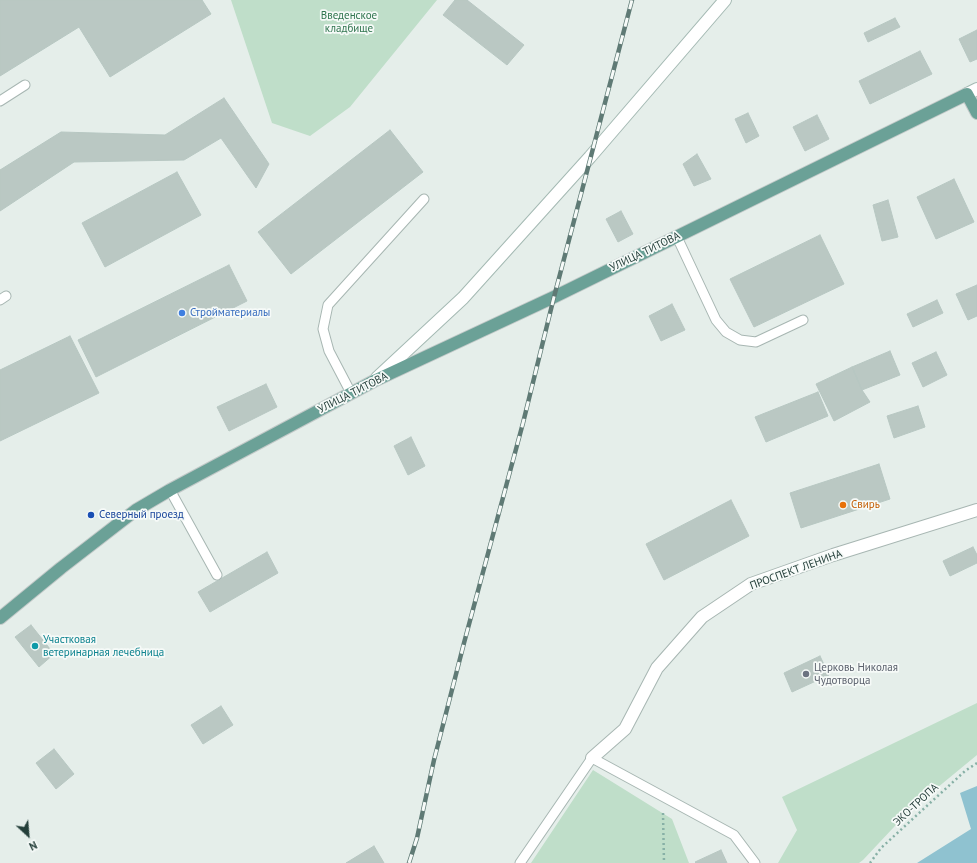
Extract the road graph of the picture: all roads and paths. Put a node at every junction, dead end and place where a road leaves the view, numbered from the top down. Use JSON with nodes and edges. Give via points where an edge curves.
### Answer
{"nodes":[{"id":1,"x":725,"y":0,"type":"edge"},
{"id":2,"x":25,"y":85,"type":"dead end"},
{"id":3,"x":972,"y":92,"type":"edge"},
{"id":4,"x":0,"y":101,"type":"edge"},
{"id":5,"x":977,"y":113,"type":"edge"},
{"id":6,"x":424,"y":199,"type":"dead end"},
{"id":7,"x":677,"y":237,"type":"junction"},
{"id":8,"x":803,"y":320,"type":"dead end"},
{"id":9,"x":374,"y":381,"type":"junction"},
{"id":10,"x":351,"y":393,"type":"junction"},
{"id":11,"x":170,"y":490,"type":"junction"},
{"id":12,"x":977,"y":510,"type":"edge"},
{"id":13,"x":217,"y":575,"type":"dead end"},
{"id":14,"x":0,"y":618,"type":"edge"},
{"id":15,"x":592,"y":758,"type":"junction"},
{"id":16,"x":977,"y":763,"type":"edge"},
{"id":17,"x":663,"y":797,"type":"junction"},
{"id":18,"x":520,"y":863,"type":"edge"},
{"id":19,"x":664,"y":863,"type":"edge"},
{"id":20,"x":755,"y":863,"type":"edge"},
{"id":21,"x":870,"y":863,"type":"edge"}],
"edges":[{"from":1,"to":9,"type":"street","via":[[590,157],[462,298]]},
{"from":2,"to":4,"type":"lane"},
{"from":3,"to":5,"type":"main road"},
{"from":3,"to":7,"type":"main road","name":"УЛИЦА ТИТОВА"},
{"from":6,"to":10,"type":"lane","via":[[328,305],[323,329],[329,352]]},
{"from":7,"to":8,"type":"lane","via":[[716,320],[726,332],[740,340],[756,342]]},
{"from":7,"to":9,"type":"main road","name":"УЛИЦА ТИТОВА"},
{"from":9,"to":10,"type":"main road","name":"УЛИЦА ТИТОВА"},
{"from":10,"to":11,"type":"main road","name":"УЛИЦА ТИТОВА"},
{"from":11,"to":13,"type":"lane"},
{"from":11,"to":14,"type":"main road","name":"УЛИЦА ТИТОВА","via":[[136,510]]},
{"from":12,"to":15,"type":"street","name":"ПРОСПЕКТ ЛЕНИНА","via":[[833,555],[751,584],[702,617],[657,668],[625,729]]},
{"from":15,"to":17,"type":"lane"},
{"from":15,"to":18,"type":"lane"},
{"from":16,"to":21,"type":"path","name":"ЭКО-ТРОПА","via":[[881,848]]},
{"from":17,"to":19,"type":"path"},
{"from":17,"to":20,"type":"lane","via":[[734,835]]}]}
